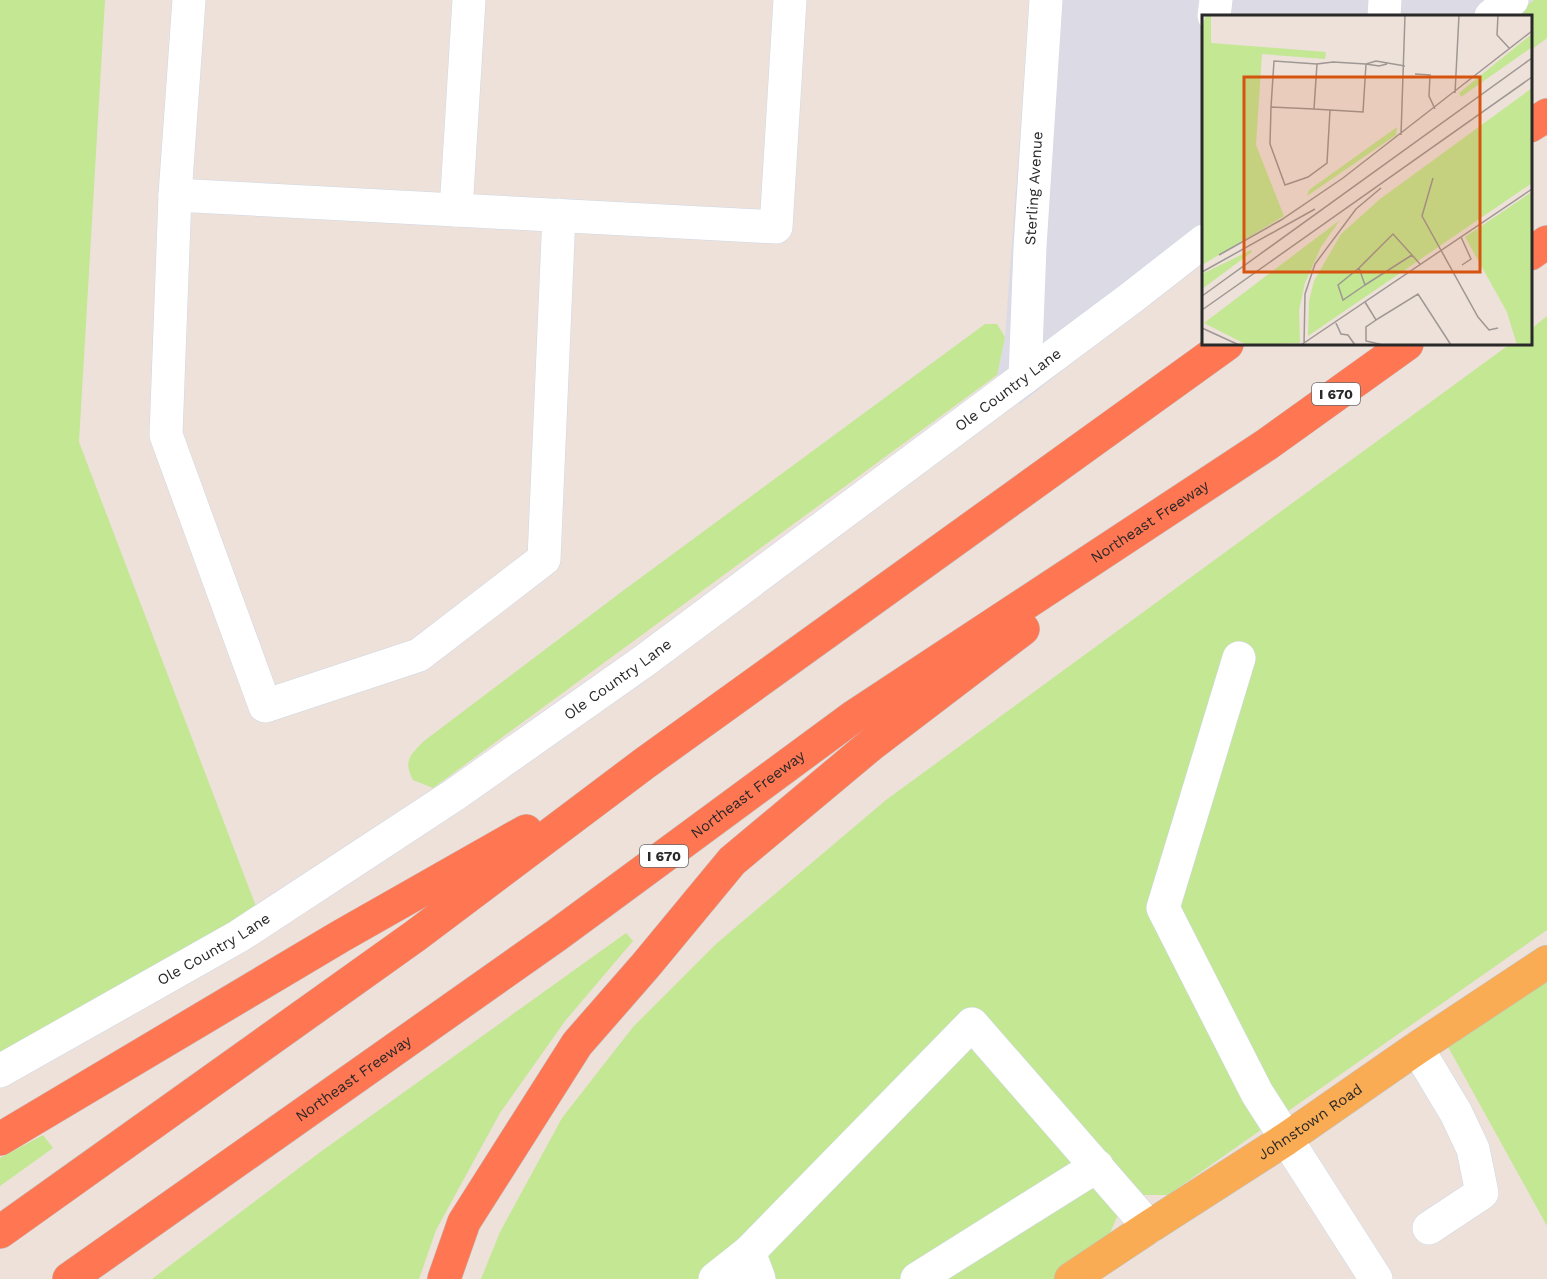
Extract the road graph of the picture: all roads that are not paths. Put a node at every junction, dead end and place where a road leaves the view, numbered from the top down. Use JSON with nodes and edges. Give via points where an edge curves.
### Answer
{"nodes":[{"id":1,"x":189,"y":0,"type":"edge"},
{"id":2,"x":469,"y":0,"type":"edge"},
{"id":3,"x":790,"y":0,"type":"edge"},
{"id":4,"x":1046,"y":0,"type":"edge"},
{"id":5,"x":1216,"y":0,"type":"edge"},
{"id":6,"x":1385,"y":0,"type":"edge"},
{"id":7,"x":1512,"y":0,"type":"edge"},
{"id":8,"x":1214,"y":15,"type":"edge"},
{"id":9,"x":1384,"y":15,"type":"edge"},
{"id":10,"x":1492,"y":15,"type":"edge"},
{"id":11,"x":1547,"y":114,"type":"edge"},
{"id":12,"x":1532,"y":125,"type":"edge"},
{"id":13,"x":175,"y":195,"type":"junction"},
{"id":14,"x":456,"y":210,"type":"junction"},
{"id":15,"x":559,"y":215,"type":"junction"},
{"id":16,"x":1202,"y":242,"type":"edge"},
{"id":17,"x":1547,"y":242,"type":"edge"},
{"id":18,"x":1532,"y":253,"type":"edge"},
{"id":19,"x":1226,"y":345,"type":"edge"},
{"id":20,"x":1406,"y":345,"type":"edge"},
{"id":21,"x":1025,"y":377,"type":"junction"},
{"id":22,"x":1266,"y":445,"type":"junction"},
{"id":23,"x":1239,"y":658,"type":"dead end"},
{"id":24,"x":645,"y":764,"type":"junction"},
{"id":25,"x":1547,"y":962,"type":"edge"},
{"id":26,"x":1417,"y":1048,"type":"junction"},
{"id":27,"x":0,"y":1071,"type":"edge"},
{"id":28,"x":0,"y":1139,"type":"edge"},
{"id":29,"x":1286,"y":1139,"type":"junction"},
{"id":30,"x":1097,"y":1167,"type":"junction"},
{"id":31,"x":1149,"y":1227,"type":"junction"},
{"id":32,"x":1429,"y":1228,"type":"dead end"},
{"id":33,"x":0,"y":1232,"type":"edge"},
{"id":34,"x":754,"y":1266,"type":"edge"},
{"id":35,"x":69,"y":1279,"type":"edge"},
{"id":36,"x":444,"y":1279,"type":"edge"},
{"id":37,"x":716,"y":1279,"type":"edge"},
{"id":38,"x":917,"y":1279,"type":"edge"},
{"id":39,"x":1071,"y":1279,"type":"edge"},
{"id":40,"x":1376,"y":1279,"type":"edge"}],
"edges":[{"from":1,"to":13,"type":"street"},
{"from":2,"to":14,"type":"street"},
{"from":3,"to":15,"type":"street","via":[[776,226]]},
{"from":4,"to":21,"type":"street","name":"Sterling Avenue"},
{"from":5,"to":8,"type":"street"},
{"from":6,"to":9,"type":"street"},
{"from":7,"to":10,"type":"street"},
{"from":11,"to":12,"type":"highway"},
{"from":13,"to":14,"type":"street"},
{"from":13,"to":15,"type":"street","via":[[166,435],[265,706],[419,656],[544,559]]},
{"from":14,"to":15,"type":"street"},
{"from":16,"to":21,"type":"street","name":"Ole Country Lane"},
{"from":17,"to":18,"type":"highway"},
{"from":19,"to":24,"type":"highway"},
{"from":20,"to":22,"type":"highway","name":"Northeast Freeway","number":"I 670"},
{"from":21,"to":27,"type":"street","name":"Ole Country Lane","via":[[644,661],[454,795],[239,936]]},
{"from":22,"to":35,"type":"highway","name":"Northeast Freeway","number":"I 670","via":[[853,717],[557,935]]},
{"from":22,"to":36,"type":"highway","via":[[872,744],[732,861],[577,1044],[464,1222]]},
{"from":23,"to":29,"type":"street","via":[[1163,908],[1257,1094]]},
{"from":24,"to":28,"type":"highway","via":[[341,936]]},
{"from":24,"to":33,"type":"highway","via":[[415,936]]},
{"from":25,"to":26,"type":"main road","name":"Johnstown Road"},
{"from":26,"to":29,"type":"main road","name":"Johnstown Road"},
{"from":26,"to":32,"type":"street","via":[[1473,1149],[1482,1193]]},
{"from":29,"to":31,"type":"main road","name":"Johnstown Road"},
{"from":29,"to":40,"type":"street"},
{"from":30,"to":31,"type":"street"},
{"from":30,"to":34,"type":"street","via":[[972,1024]]},
{"from":30,"to":38,"type":"street"},
{"from":31,"to":39,"type":"main road","name":"Johnstown Road"},
{"from":34,"to":37,"type":"street"}]}
